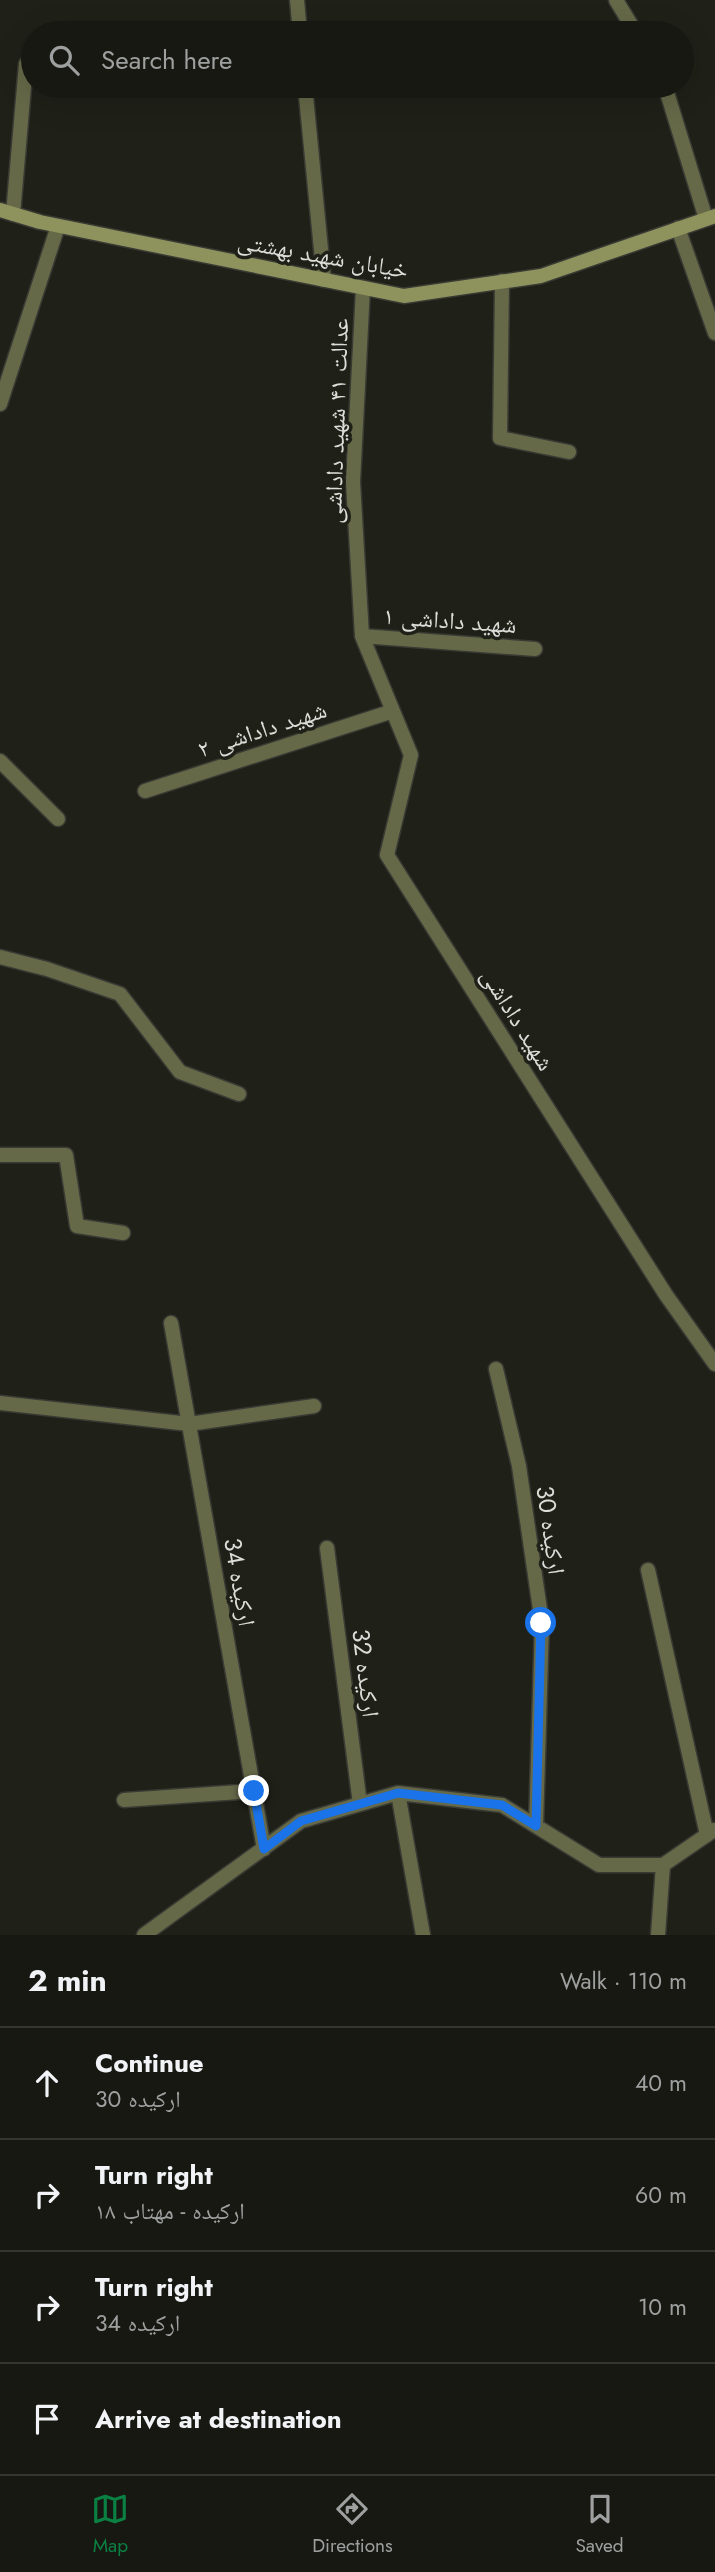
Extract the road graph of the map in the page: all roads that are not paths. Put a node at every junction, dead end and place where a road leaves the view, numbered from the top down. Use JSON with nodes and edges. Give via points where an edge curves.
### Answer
{"nodes":[{"id":1,"x":297,"y":0,"type":"edge"},
{"id":2,"x":616,"y":0,"type":"edge"},
{"id":3,"x":299,"y":21,"type":"edge"},
{"id":4,"x":629,"y":21,"type":"edge"},
{"id":5,"x":25,"y":98,"type":"edge"},
{"id":6,"x":306,"y":98,"type":"edge"},
{"id":7,"x":669,"y":98,"type":"edge"},
{"id":8,"x":6,"y":212,"type":"edge"},
{"id":9,"x":710,"y":217,"type":"edge"},
{"id":10,"x":58,"y":226,"type":"junction"},
{"id":11,"x":678,"y":228,"type":"junction"},
{"id":12,"x":324,"y":280,"type":"junction"},
{"id":13,"x":502,"y":281,"type":"junction"},
{"id":14,"x":363,"y":288,"type":"junction"},
{"id":15,"x":715,"y":333,"type":"edge"},
{"id":16,"x":1,"y":399,"type":"edge"},
{"id":17,"x":569,"y":452,"type":"dead end"},
{"id":18,"x":362,"y":636,"type":"junction"},
{"id":19,"x":535,"y":649,"type":"dead end"},
{"id":20,"x":393,"y":711,"type":"junction"},
{"id":21,"x":411,"y":755,"type":"joint"},
{"id":22,"x":0,"y":761,"type":"edge"},
{"id":23,"x":145,"y":792,"type":"dead end"},
{"id":24,"x":58,"y":819,"type":"dead end"},
{"id":25,"x":0,"y":957,"type":"edge"},
{"id":26,"x":239,"y":1094,"type":"dead end"},
{"id":27,"x":0,"y":1156,"type":"edge"},
{"id":28,"x":123,"y":1233,"type":"dead end"},
{"id":29,"x":171,"y":1323,"type":"dead end"},
{"id":30,"x":715,"y":1364,"type":"edge"},
{"id":31,"x":496,"y":1369,"type":"dead end"},
{"id":32,"x":0,"y":1403,"type":"edge"},
{"id":33,"x":314,"y":1406,"type":"dead end"},
{"id":34,"x":189,"y":1424,"type":"junction"},
{"id":35,"x":327,"y":1548,"type":"dead end"},
{"id":36,"x":648,"y":1570,"type":"dead end"},
{"id":37,"x":254,"y":1791,"type":"junction"},
{"id":38,"x":398,"y":1793,"type":"junction"},
{"id":39,"x":124,"y":1800,"type":"dead end"},
{"id":40,"x":360,"y":1804,"type":"junction"},
{"id":41,"x":536,"y":1826,"type":"junction"},
{"id":42,"x":711,"y":1832,"type":"edge"},
{"id":43,"x":264,"y":1849,"type":"junction"},
{"id":44,"x":663,"y":1865,"type":"junction"},
{"id":45,"x":144,"y":1935,"type":"edge"},
{"id":46,"x":423,"y":1935,"type":"edge"},
{"id":47,"x":658,"y":1935,"type":"edge"}],
"edges":[{"from":1,"to":3,"type":"street"},
{"from":2,"to":4,"type":"street"},
{"from":5,"to":8,"type":"street"},
{"from":6,"to":12,"type":"street"},
{"from":7,"to":9,"type":"street"},
{"from":8,"to":10,"type":"main road","name":"خیابان شهید بهشتی"},
{"from":9,"to":11,"type":"main road","name":"خیابان شهید بهشتی"},
{"from":10,"to":12,"type":"main road","name":"خیابان شهید بهشتی"},
{"from":10,"to":16,"type":"street"},
{"from":11,"to":13,"type":"main road","name":"خیابان شهید بهشتی","via":[[541,276]]},
{"from":11,"to":15,"type":"street"},
{"from":12,"to":14,"type":"main road","name":"خیابان شهید بهشتی"},
{"from":13,"to":14,"type":"main road","name":"خیابان شهید بهشتی","via":[[404,296]]},
{"from":13,"to":17,"type":"street","via":[[500,438]]},
{"from":14,"to":18,"type":"street","name":"عدالت ۴۱ شهید داداشی","via":[[353,482]]},
{"from":18,"to":19,"type":"street","name":"شهید داداشی ۱"},
{"from":18,"to":20,"type":"street","name":"عدالت ۴۱ شهید داداشی"},
{"from":20,"to":21,"type":"street","name":"عدالت ۴۱ شهید داداشی"},
{"from":20,"to":23,"type":"street","name":"شهید داداشی ۲"},
{"from":21,"to":30,"type":"street","name":"شهید داداشی","via":[[387,855],[666,1295]]},
{"from":22,"to":24,"type":"street"},
{"from":25,"to":26,"type":"street","via":[[120,995],[180,1072]]},
{"from":27,"to":28,"type":"street","via":[[66,1155],[77,1226]]},
{"from":29,"to":34,"type":"street","name":"ارکیده 34"},
{"from":31,"to":41,"type":"street","name":"ارکیده 30","via":[[519,1466],[541,1623]]},
{"from":32,"to":34,"type":"street"},
{"from":33,"to":34,"type":"street"},
{"from":34,"to":37,"type":"street","name":"ارکیده 34"},
{"from":35,"to":40,"type":"street","name":"ارکیده 32"},
{"from":36,"to":42,"type":"street"},
{"from":37,"to":39,"type":"street"},
{"from":37,"to":43,"type":"street","name":"ارکیده 34"},
{"from":38,"to":40,"type":"street"},
{"from":38,"to":41,"type":"street","via":[[502,1805]]},
{"from":38,"to":46,"type":"street"},
{"from":40,"to":43,"type":"street","via":[[301,1821]]},
{"from":41,"to":44,"type":"street","via":[[599,1865]]},
{"from":42,"to":44,"type":"street"},
{"from":43,"to":45,"type":"street"},
{"from":44,"to":47,"type":"street"}]}
